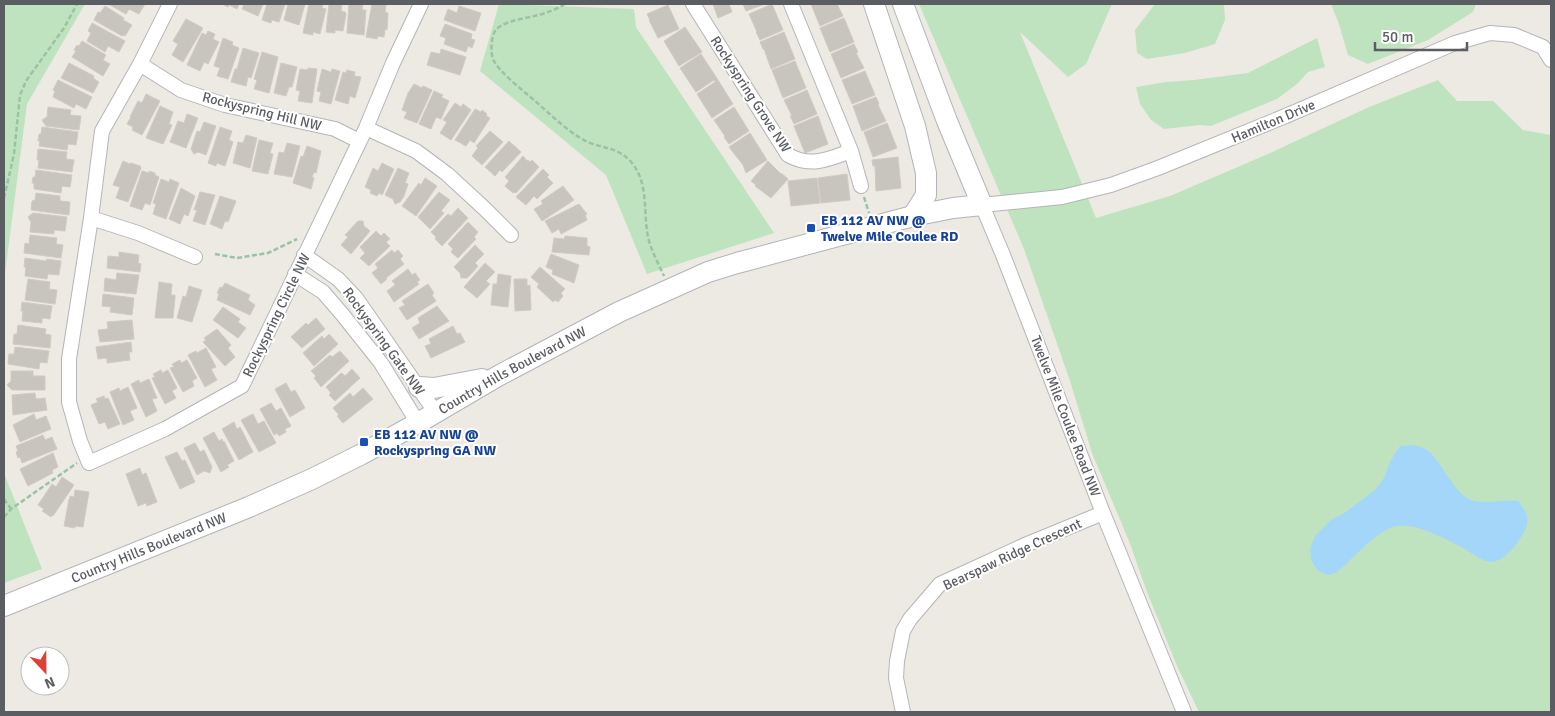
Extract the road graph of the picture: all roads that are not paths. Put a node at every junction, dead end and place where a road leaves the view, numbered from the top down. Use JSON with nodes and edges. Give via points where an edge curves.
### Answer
{"nodes":[{"id":1,"x":170,"y":4,"type":"edge"},
{"id":2,"x":421,"y":4,"type":"edge"},
{"id":3,"x":693,"y":4,"type":"edge"},
{"id":4,"x":791,"y":4,"type":"edge"},
{"id":5,"x":876,"y":4,"type":"edge"},
{"id":6,"x":903,"y":4,"type":"edge"},
{"id":7,"x":1551,"y":60,"type":"edge"},
{"id":8,"x":140,"y":64,"type":"junction"},
{"id":9,"x":947,"y":121,"type":"junction"},
{"id":10,"x":366,"y":128,"type":"junction"},
{"id":11,"x":359,"y":141,"type":"junction"},
{"id":12,"x":851,"y":151,"type":"junction"},
{"id":13,"x":861,"y":186,"type":"road end"},
{"id":14,"x":982,"y":205,"type":"junction"},
{"id":15,"x":913,"y":216,"type":"junction"},
{"id":16,"x":91,"y":218,"type":"junction"},
{"id":17,"x":511,"y":235,"type":"dead end"},
{"id":18,"x":304,"y":255,"type":"junction"},
{"id":19,"x":194,"y":257,"type":"dead end"},
{"id":20,"x":295,"y":274,"type":"junction"},
{"id":21,"x":498,"y":376,"type":"junction"},
{"id":22,"x":419,"y":387,"type":"junction"},
{"id":23,"x":436,"y":413,"type":"junction"},
{"id":24,"x":418,"y":423,"type":"junction"},
{"id":25,"x":1103,"y":513,"type":"junction"},
{"id":26,"x":4,"y":606,"type":"edge"},
{"id":27,"x":903,"y":712,"type":"edge"},
{"id":28,"x":1184,"y":712,"type":"edge"}],
"edges":[{"from":1,"to":8,"type":"street"},
{"from":2,"to":10,"type":"street","name":"Rockyspring Circle NW"},
{"from":3,"to":12,"type":"street","name":"Rockyspring Grove NW","via":[[788,155],[796,160],[817,162]]},
{"from":4,"to":12,"type":"street"},
{"from":5,"to":9,"type":"main road","name":"Twelve Mile Coulee Road NW"},
{"from":5,"to":15,"type":"main road","via":[[913,118],[926,172],[926,195]]},
{"from":6,"to":9,"type":"main road","name":"Twelve Mile Coulee Road NW"},
{"from":7,"to":14,"type":"street","name":"Hamilton Drive","via":[[1543,47],[1514,36],[1490,33],[1455,43],[1281,118],[1111,184],[1062,197]]},
{"from":8,"to":11,"type":"street","name":"Rockyspring Hill NW","via":[[181,90],[226,105],[335,129]]},
{"from":8,"to":16,"type":"street","via":[[102,131]]},
{"from":9,"to":14,"type":"main road","name":"Twelve Mile Coulee Road NW"},
{"from":10,"to":11,"type":"street","name":"Rockyspring Circle NW"},
{"from":10,"to":17,"type":"street","via":[[416,150],[447,174]]},
{"from":11,"to":18,"type":"street","name":"Rockyspring Circle NW"},
{"from":12,"to":13,"type":"street"},
{"from":14,"to":15,"type":"main road","name":"Country Hills Boulevard NW"},
{"from":14,"to":25,"type":"street","name":"Twelve Mile Coulee Road NW"},
{"from":15,"to":21,"type":"main road","name":"Country Hills Boulevard NW","via":[[708,272],[619,312]]},
{"from":16,"to":19,"type":"street","via":[[138,232]]},
{"from":16,"to":20,"type":"street","name":"Rockyspring Circle NW","via":[[69,359],[69,402],[89,464],[165,429],[242,386]]},
{"from":18,"to":20,"type":"street","name":"Rockyspring Circle NW"},
{"from":18,"to":22,"type":"street","name":"Rockyspring Gate NW","via":[[338,278],[356,298]]},
{"from":20,"to":24,"type":"street","name":"Rockyspring Gate NW","via":[[322,292],[342,314],[381,363]]},
{"from":21,"to":22,"type":"main road","via":[[434,388]]},
{"from":21,"to":23,"type":"main road","name":"Country Hills Boulevard NW"},
{"from":22,"to":23,"type":"street","name":"Rockyspring Gate NW"},
{"from":23,"to":24,"type":"main road","name":"Country Hills Boulevard NW"},
{"from":24,"to":26,"type":"main road","name":"Country Hills Boulevard NW","via":[[360,455],[249,507]]},
{"from":25,"to":27,"type":"street","name":"Bearspaw Ridge Crescent","via":[[940,584],[903,631],[896,678]]},
{"from":25,"to":28,"type":"street","name":"Twelve Mile Coulee Road NW"}]}
